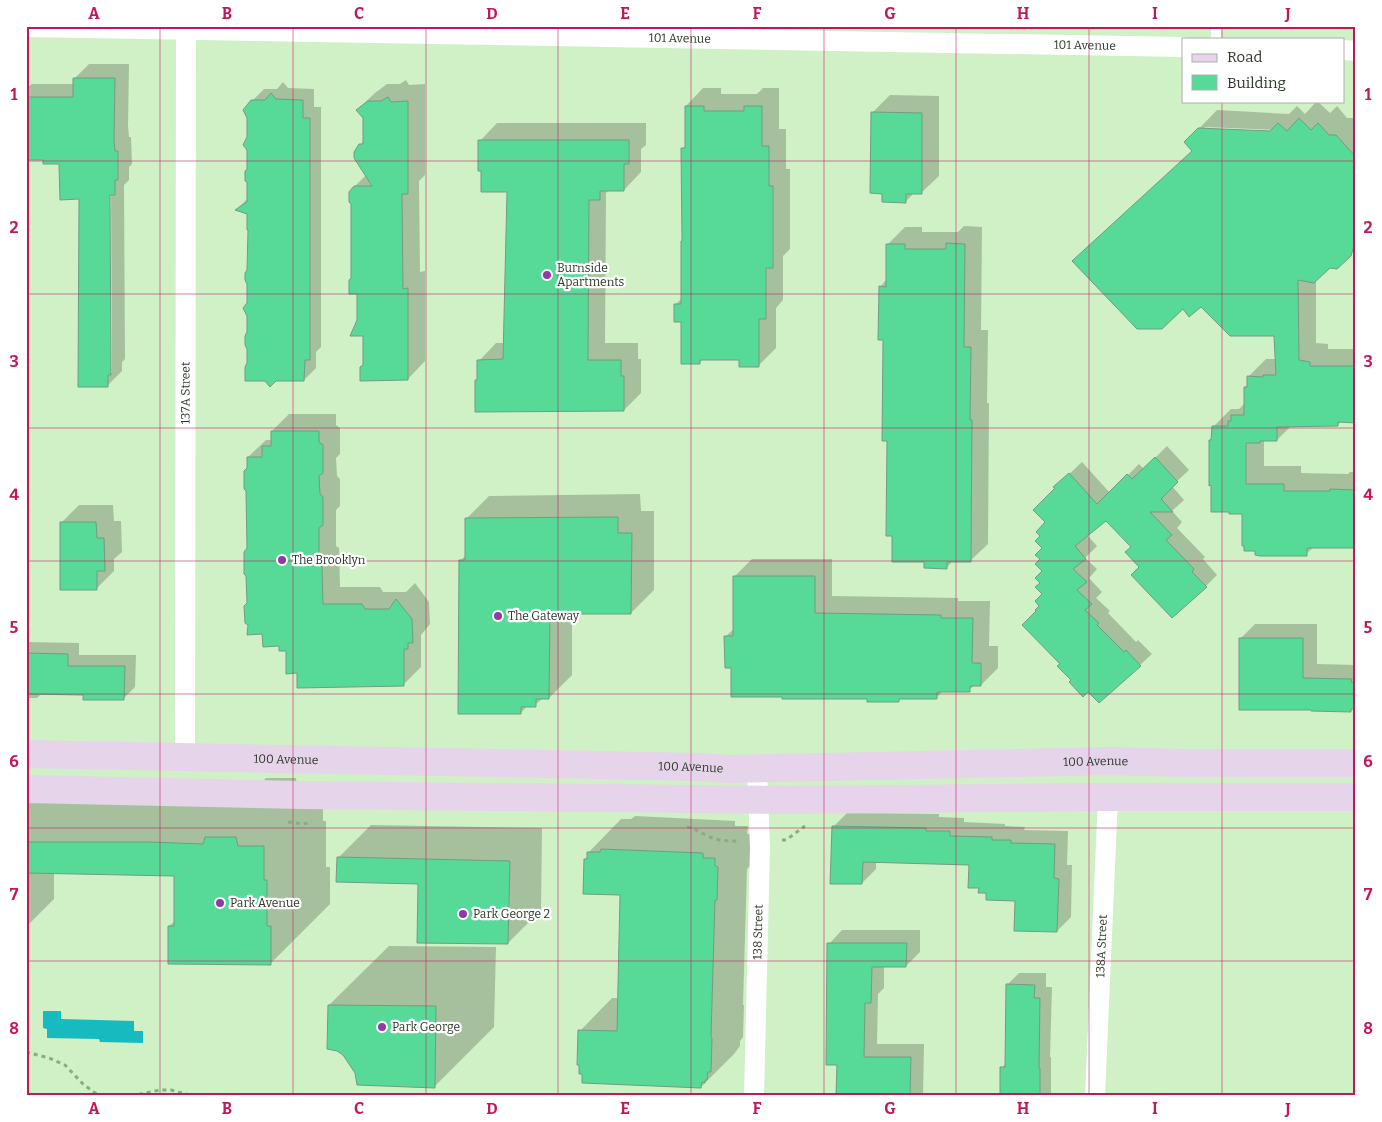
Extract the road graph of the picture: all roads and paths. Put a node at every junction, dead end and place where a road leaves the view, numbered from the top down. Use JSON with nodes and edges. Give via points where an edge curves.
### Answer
{"nodes":[{"id":1,"x":26,"y":27,"type":"edge"},
{"id":2,"x":308,"y":29,"type":"edge"},
{"id":3,"x":186,"y":30,"type":"junction"},
{"id":4,"x":1182,"y":47,"type":"edge"},
{"id":5,"x":26,"y":754,"type":"edge"},
{"id":6,"x":185,"y":758,"type":"junction"},
{"id":7,"x":1356,"y":763,"type":"edge"},
{"id":8,"x":757,"y":769,"type":"junction"},
{"id":9,"x":26,"y":789,"type":"edge"},
{"id":10,"x":1108,"y":797,"type":"junction"},
{"id":11,"x":1356,"y":797,"type":"edge"},
{"id":12,"x":758,"y":800,"type":"junction"},
{"id":13,"x":684,"y":826,"type":"dead end"},
{"id":14,"x":804,"y":827,"type":"dead end"},
{"id":15,"x":786,"y":840,"type":"dead end"},
{"id":16,"x":734,"y":841,"type":"dead end"},
{"id":17,"x":26,"y":1052,"type":"edge"},
{"id":18,"x":106,"y":1096,"type":"edge"},
{"id":19,"x":131,"y":1096,"type":"edge"},
{"id":20,"x":194,"y":1096,"type":"edge"},
{"id":21,"x":754,"y":1096,"type":"edge"},
{"id":22,"x":1095,"y":1096,"type":"edge"}],
"edges":[{"from":1,"to":3,"type":"street","name":"101 Avenue"},
{"from":2,"to":3,"type":"street","name":"101 Avenue"},
{"from":2,"to":4,"type":"street","name":"101 Avenue"},
{"from":3,"to":6,"type":"street","name":"137A Street"},
{"from":5,"to":6,"type":"main road","name":"100 Avenue"},
{"from":6,"to":8,"type":"main road","name":"100 Avenue"},
{"from":7,"to":8,"type":"main road","name":"100 Avenue","via":[[1112,761]]},
{"from":8,"to":12,"type":"street","name":"138 Street"},
{"from":9,"to":12,"type":"main road"},
{"from":10,"to":11,"type":"main road"},
{"from":10,"to":12,"type":"main road"},
{"from":10,"to":22,"type":"street","name":"138A Street"},
{"from":12,"to":21,"type":"street","name":"138 Street","via":[[760,848]]},
{"from":13,"to":16,"type":"path","via":[[722,841]]},
{"from":14,"to":15,"type":"path"},
{"from":17,"to":18,"type":"path","via":[[65,1066],[95,1093]]},
{"from":19,"to":20,"type":"path","via":[[160,1090]]}]}
